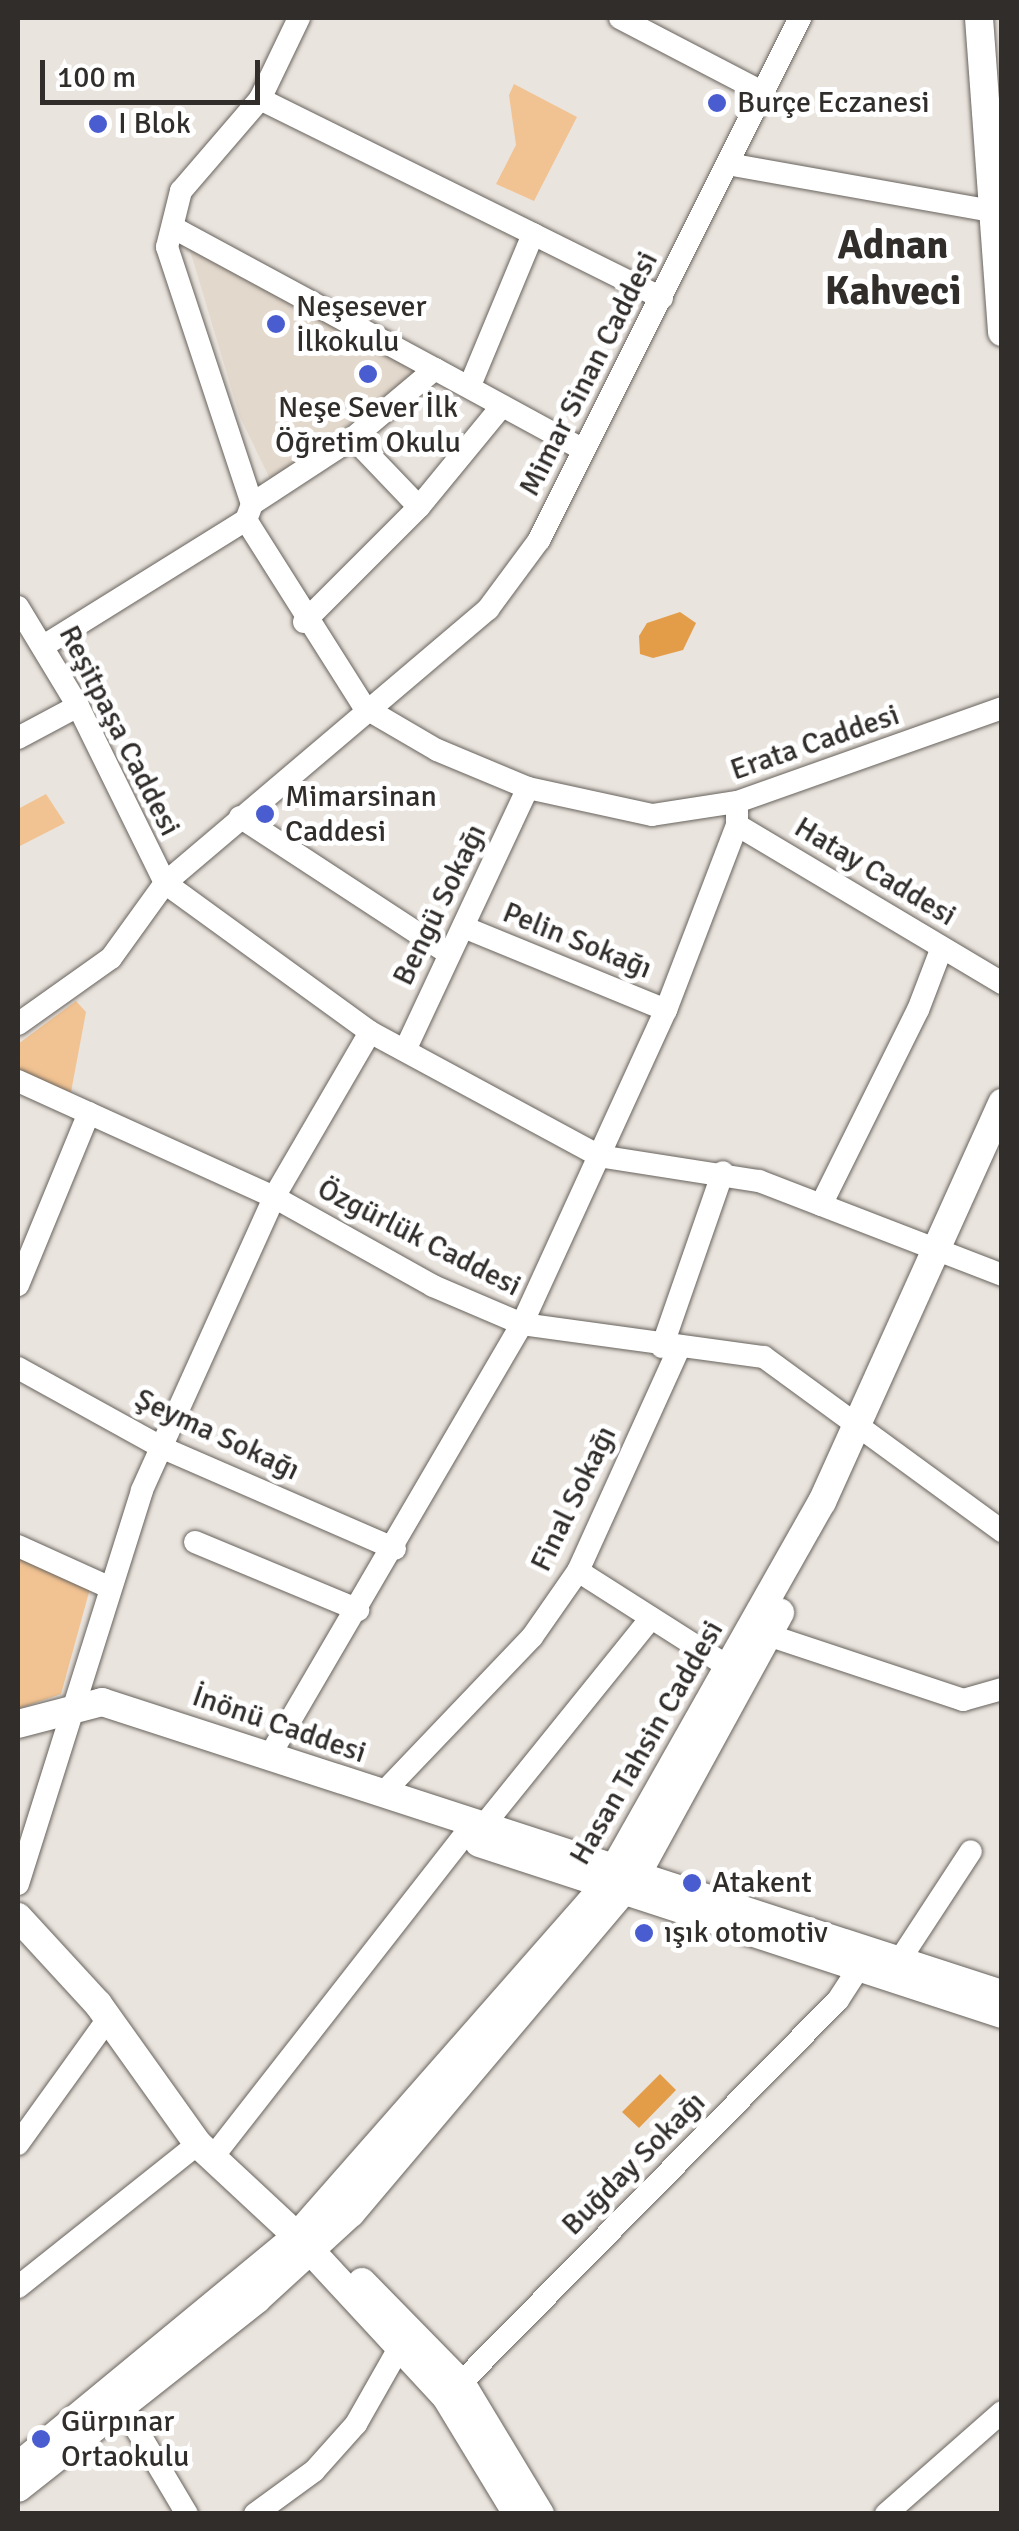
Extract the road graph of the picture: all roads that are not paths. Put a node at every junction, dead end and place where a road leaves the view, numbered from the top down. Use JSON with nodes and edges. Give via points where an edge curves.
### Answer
{"nodes":[{"id":1,"x":299,"y":18,"type":"edge"},
{"id":2,"x":620,"y":18,"type":"edge"},
{"id":3,"x":800,"y":18,"type":"edge"},
{"id":4,"x":979,"y":18,"type":"edge"},
{"id":5,"x":764,"y":92,"type":"junction"},
{"id":6,"x":260,"y":98,"type":"junction"},
{"id":7,"x":728,"y":164,"type":"junction"},
{"id":8,"x":997,"y":214,"type":"edge"},
{"id":9,"x":174,"y":228,"type":"junction"},
{"id":10,"x":533,"y":234,"type":"junction"},
{"id":11,"x":662,"y":298,"type":"junction"},
{"id":12,"x":1002,"y":332,"type":"edge"},
{"id":13,"x":435,"y":369,"type":"junction"},
{"id":14,"x":470,"y":383,"type":"junction"},
{"id":15,"x":502,"y":406,"type":"junction"},
{"id":16,"x":353,"y":438,"type":"junction"},
{"id":17,"x":582,"y":449,"type":"junction"},
{"id":18,"x":419,"y":507,"type":"junction"},
{"id":19,"x":249,"y":512,"type":"junction"},
{"id":20,"x":22,"y":621,"type":"edge"},
{"id":21,"x":304,"y":622,"type":"junction"},
{"id":22,"x":45,"y":645,"type":"junction"},
{"id":23,"x":78,"y":706,"type":"junction"},
{"id":24,"x":365,"y":708,"type":"junction"},
{"id":25,"x":1002,"y":708,"type":"edge"},
{"id":26,"x":18,"y":738,"type":"edge"},
{"id":27,"x":528,"y":788,"type":"junction"},
{"id":28,"x":737,"y":814,"type":"junction"},
{"id":29,"x":240,"y":818,"type":"junction"},
{"id":30,"x":165,"y":883,"type":"junction"},
{"id":31,"x":466,"y":928,"type":"junction"},
{"id":32,"x":942,"y":947,"type":"junction"},
{"id":33,"x":448,"y":953,"type":"junction"},
{"id":34,"x":1002,"y":983,"type":"edge"},
{"id":35,"x":666,"y":1010,"type":"junction"},
{"id":36,"x":18,"y":1024,"type":"edge"},
{"id":37,"x":370,"y":1032,"type":"junction"},
{"id":38,"x":406,"y":1048,"type":"junction"},
{"id":39,"x":18,"y":1080,"type":"edge"},
{"id":40,"x":1002,"y":1103,"type":"edge"},
{"id":41,"x":88,"y":1113,"type":"junction"},
{"id":42,"x":1002,"y":1147,"type":"edge"},
{"id":43,"x":599,"y":1156,"type":"junction"},
{"id":44,"x":724,"y":1172,"type":"junction"},
{"id":45,"x":274,"y":1197,"type":"junction"},
{"id":46,"x":821,"y":1205,"type":"junction"},
{"id":47,"x":955,"y":1257,"type":"junction"},
{"id":48,"x":1002,"y":1274,"type":"edge"},
{"id":49,"x":18,"y":1285,"type":"edge"},
{"id":50,"x":1002,"y":1287,"type":"edge"},
{"id":51,"x":522,"y":1324,"type":"junction"},
{"id":52,"x":671,"y":1348,"type":"junction"},
{"id":53,"x":18,"y":1368,"type":"edge"},
{"id":54,"x":866,"y":1429,"type":"junction"},
{"id":55,"x":163,"y":1448,"type":"junction"},
{"id":56,"x":1002,"y":1531,"type":"edge"},
{"id":57,"x":195,"y":1542,"type":"dead end"},
{"id":58,"x":18,"y":1546,"type":"edge"},
{"id":59,"x":395,"y":1549,"type":"junction"},
{"id":60,"x":578,"y":1571,"type":"junction"},
{"id":61,"x":106,"y":1586,"type":"junction"},
{"id":62,"x":358,"y":1610,"type":"junction"},
{"id":63,"x":651,"y":1618,"type":"junction"},
{"id":64,"x":768,"y":1635,"type":"junction"},
{"id":65,"x":727,"y":1666,"type":"junction"},
{"id":66,"x":1002,"y":1689,"type":"edge"},
{"id":67,"x":77,"y":1708,"type":"junction"},
{"id":68,"x":18,"y":1724,"type":"edge"},
{"id":69,"x":270,"y":1755,"type":"junction"},
{"id":70,"x":381,"y":1795,"type":"junction"},
{"id":71,"x":473,"y":1832,"type":"junction"},
{"id":72,"x":972,"y":1851,"type":"dead end"},
{"id":73,"x":621,"y":1879,"type":"junction"},
{"id":74,"x":18,"y":1884,"type":"edge"},
{"id":75,"x":20,"y":1924,"type":"edge"},
{"id":76,"x":899,"y":1961,"type":"junction"},
{"id":77,"x":858,"y":1968,"type":"junction"},
{"id":78,"x":1002,"y":1994,"type":"edge"},
{"id":79,"x":1002,"y":2014,"type":"edge"},
{"id":80,"x":108,"y":2020,"type":"junction"},
{"id":81,"x":18,"y":2144,"type":"edge"},
{"id":82,"x":205,"y":2151,"type":"junction"},
{"id":83,"x":309,"y":2243,"type":"junction"},
{"id":84,"x":18,"y":2286,"type":"edge"},
{"id":85,"x":394,"y":2357,"type":"dead end"},
{"id":86,"x":454,"y":2390,"type":"junction"},
{"id":87,"x":124,"y":2408,"type":"junction"},
{"id":88,"x":999,"y":2420,"type":"edge"},
{"id":89,"x":18,"y":2466,"type":"edge"},
{"id":90,"x":18,"y":2488,"type":"edge"},
{"id":91,"x":286,"y":2504,"type":"edge"},
{"id":92,"x":187,"y":2514,"type":"edge"},
{"id":93,"x":255,"y":2514,"type":"edge"},
{"id":94,"x":517,"y":2514,"type":"edge"},
{"id":95,"x":540,"y":2514,"type":"edge"},
{"id":96,"x":886,"y":2514,"type":"edge"}],
"edges":[{"from":1,"to":6,"type":"street"},
{"from":2,"to":5,"type":"street"},
{"from":3,"to":5,"type":"street","name":"Mimar Sinan Caddesi"},
{"from":4,"to":8,"type":"main road"},
{"from":5,"to":7,"type":"street","name":"Mimar Sinan Caddesi"},
{"from":6,"to":9,"type":"street","via":[[182,192]]},
{"from":6,"to":10,"type":"street"},
{"from":7,"to":8,"type":"street"},
{"from":7,"to":11,"type":"street","name":"Mimar Sinan Caddesi"},
{"from":8,"to":12,"type":"main road"},
{"from":9,"to":13,"type":"street"},
{"from":9,"to":19,"type":"street","via":[[167,246]]},
{"from":10,"to":11,"type":"street"},
{"from":10,"to":14,"type":"street"},
{"from":11,"to":17,"type":"street","name":"Mimar Sinan Caddesi"},
{"from":13,"to":14,"type":"street"},
{"from":13,"to":16,"type":"street"},
{"from":14,"to":15,"type":"street"},
{"from":15,"to":17,"type":"street"},
{"from":15,"to":18,"type":"street"},
{"from":16,"to":18,"type":"street"},
{"from":16,"to":19,"type":"street"},
{"from":17,"to":24,"type":"street","name":"Mimar Sinan Caddesi","via":[[539,540],[488,608]]},
{"from":18,"to":21,"type":"street"},
{"from":19,"to":21,"type":"street"},
{"from":19,"to":22,"type":"street"},
{"from":20,"to":22,"type":"street","name":"Reşitpaşa Caddesi"},
{"from":21,"to":24,"type":"street"},
{"from":22,"to":23,"type":"street","name":"Reşitpaşa Caddesi"},
{"from":23,"to":26,"type":"street"},
{"from":23,"to":30,"type":"street","name":"Reşitpaşa Caddesi","via":[[125,813]]},
{"from":24,"to":27,"type":"street","name":"Erata Caddesi","via":[[437,750]]},
{"from":24,"to":29,"type":"street","name":"Mimar Sinan Caddesi"},
{"from":25,"to":28,"type":"street","name":"Erata Caddesi"},
{"from":27,"to":28,"type":"street","name":"Erata Caddesi","via":[[652,815]]},
{"from":27,"to":31,"type":"street","name":"Bengü Sokağı"},
{"from":28,"to":32,"type":"street","name":"Hatay Caddesi"},
{"from":28,"to":35,"type":"street"},
{"from":29,"to":30,"type":"street","name":"Mimar Sinan Caddesi"},
{"from":29,"to":33,"type":"street"},
{"from":30,"to":36,"type":"street","via":[[111,958]]},
{"from":30,"to":37,"type":"street"},
{"from":31,"to":33,"type":"street","name":"Bengü Sokağı"},
{"from":31,"to":35,"type":"street","name":"Pelin Sokağı"},
{"from":32,"to":34,"type":"street","name":"Hatay Caddesi"},
{"from":32,"to":46,"type":"street","via":[[918,1010]]},
{"from":33,"to":38,"type":"street","name":"Bengü Sokağı"},
{"from":35,"to":43,"type":"street"},
{"from":37,"to":38,"type":"street"},
{"from":37,"to":45,"type":"street"},
{"from":38,"to":43,"type":"street"},
{"from":39,"to":41,"type":"street","name":"Özgürlük Caddesi"},
{"from":40,"to":47,"type":"main road","name":"Hasan Tahsin Caddesi"},
{"from":41,"to":45,"type":"street","name":"Özgürlük Caddesi"},
{"from":41,"to":49,"type":"street"},
{"from":42,"to":47,"type":"main road","name":"Hasan Tahsin Caddesi"},
{"from":43,"to":44,"type":"street"},
{"from":43,"to":51,"type":"street"},
{"from":44,"to":46,"type":"street"},
{"from":44,"to":52,"type":"street","name":"Final Sokağı"},
{"from":45,"to":51,"type":"street","name":"Özgürlük Caddesi","via":[[433,1286]]},
{"from":45,"to":55,"type":"street"},
{"from":46,"to":47,"type":"street"},
{"from":47,"to":48,"type":"street"},
{"from":47,"to":50,"type":"street"},
{"from":47,"to":54,"type":"main road","name":"Hasan Tahsin Caddesi"},
{"from":51,"to":52,"type":"street","name":"Özgürlük Caddesi"},
{"from":51,"to":59,"type":"street"},
{"from":52,"to":54,"type":"street","name":"Özgürlük Caddesi","via":[[764,1357]]},
{"from":52,"to":60,"type":"street","name":"Final Sokağı"},
{"from":53,"to":55,"type":"street","name":"Şeyma Sokağı"},
{"from":54,"to":56,"type":"street","name":"Özgürlük Caddesi"},
{"from":54,"to":64,"type":"main road","name":"Hasan Tahsin Caddesi"},
{"from":54,"to":65,"type":"main road","name":"Hasan Tahsin Caddesi"},
{"from":55,"to":59,"type":"street","name":"Şeyma Sokağı"},
{"from":55,"to":61,"type":"street"},
{"from":57,"to":62,"type":"street"},
{"from":58,"to":61,"type":"street"},
{"from":59,"to":62,"type":"street"},
{"from":60,"to":63,"type":"street"},
{"from":60,"to":70,"type":"street","name":"Final Sokağı","via":[[532,1637]]},
{"from":61,"to":67,"type":"street"},
{"from":62,"to":69,"type":"street"},
{"from":63,"to":65,"type":"street"},
{"from":63,"to":71,"type":"street"},
{"from":64,"to":66,"type":"street","via":[[962,1700]]},
{"from":64,"to":73,"type":"main road","name":"Hasan Tahsin Caddesi"},
{"from":65,"to":73,"type":"main road","name":"Hasan Tahsin Caddesi"},
{"from":67,"to":68,"type":"main road"},
{"from":67,"to":69,"type":"main road","name":"İnönü Caddesi","via":[[102,1702]]},
{"from":67,"to":71,"type":"main road","name":"İnönü Caddesi"},
{"from":67,"to":74,"type":"street"},
{"from":69,"to":70,"type":"main road","name":"İnönü Caddesi"},
{"from":70,"to":71,"type":"main road","name":"İnönü Caddesi"},
{"from":71,"to":73,"type":"main road","name":"İnönü Caddesi"},
{"from":71,"to":82,"type":"street"},
{"from":72,"to":76,"type":"street"},
{"from":73,"to":76,"type":"main road","name":"İnönü Caddesi"},
{"from":73,"to":77,"type":"main road"},
{"from":73,"to":83,"type":"main road","name":"Hasan Tahsin Caddesi"},
{"from":75,"to":80,"type":"main road"},
{"from":76,"to":78,"type":"main road","name":"İnönü Caddesi"},
{"from":77,"to":79,"type":"main road"},
{"from":77,"to":86,"type":"street","name":"Buğday Sokağı","via":[[838,2000]]},
{"from":80,"to":81,"type":"street"},
{"from":80,"to":82,"type":"main road"},
{"from":82,"to":83,"type":"main road"},
{"from":82,"to":84,"type":"street"},
{"from":83,"to":86,"type":"main road"},
{"from":83,"to":87,"type":"main road","name":"Hasan Tahsin Caddesi"},
{"from":83,"to":89,"type":"main road","name":"Hasan Tahsin Caddesi"},
{"from":85,"to":91,"type":"street","via":[[356,2424]]},
{"from":86,"to":94,"type":"main road"},
{"from":86,"to":95,"type":"main road"},
{"from":87,"to":90,"type":"main road","name":"Hasan Tahsin Caddesi"},
{"from":87,"to":92,"type":"street"},
{"from":88,"to":96,"type":"street"},
{"from":91,"to":93,"type":"street"}]}
